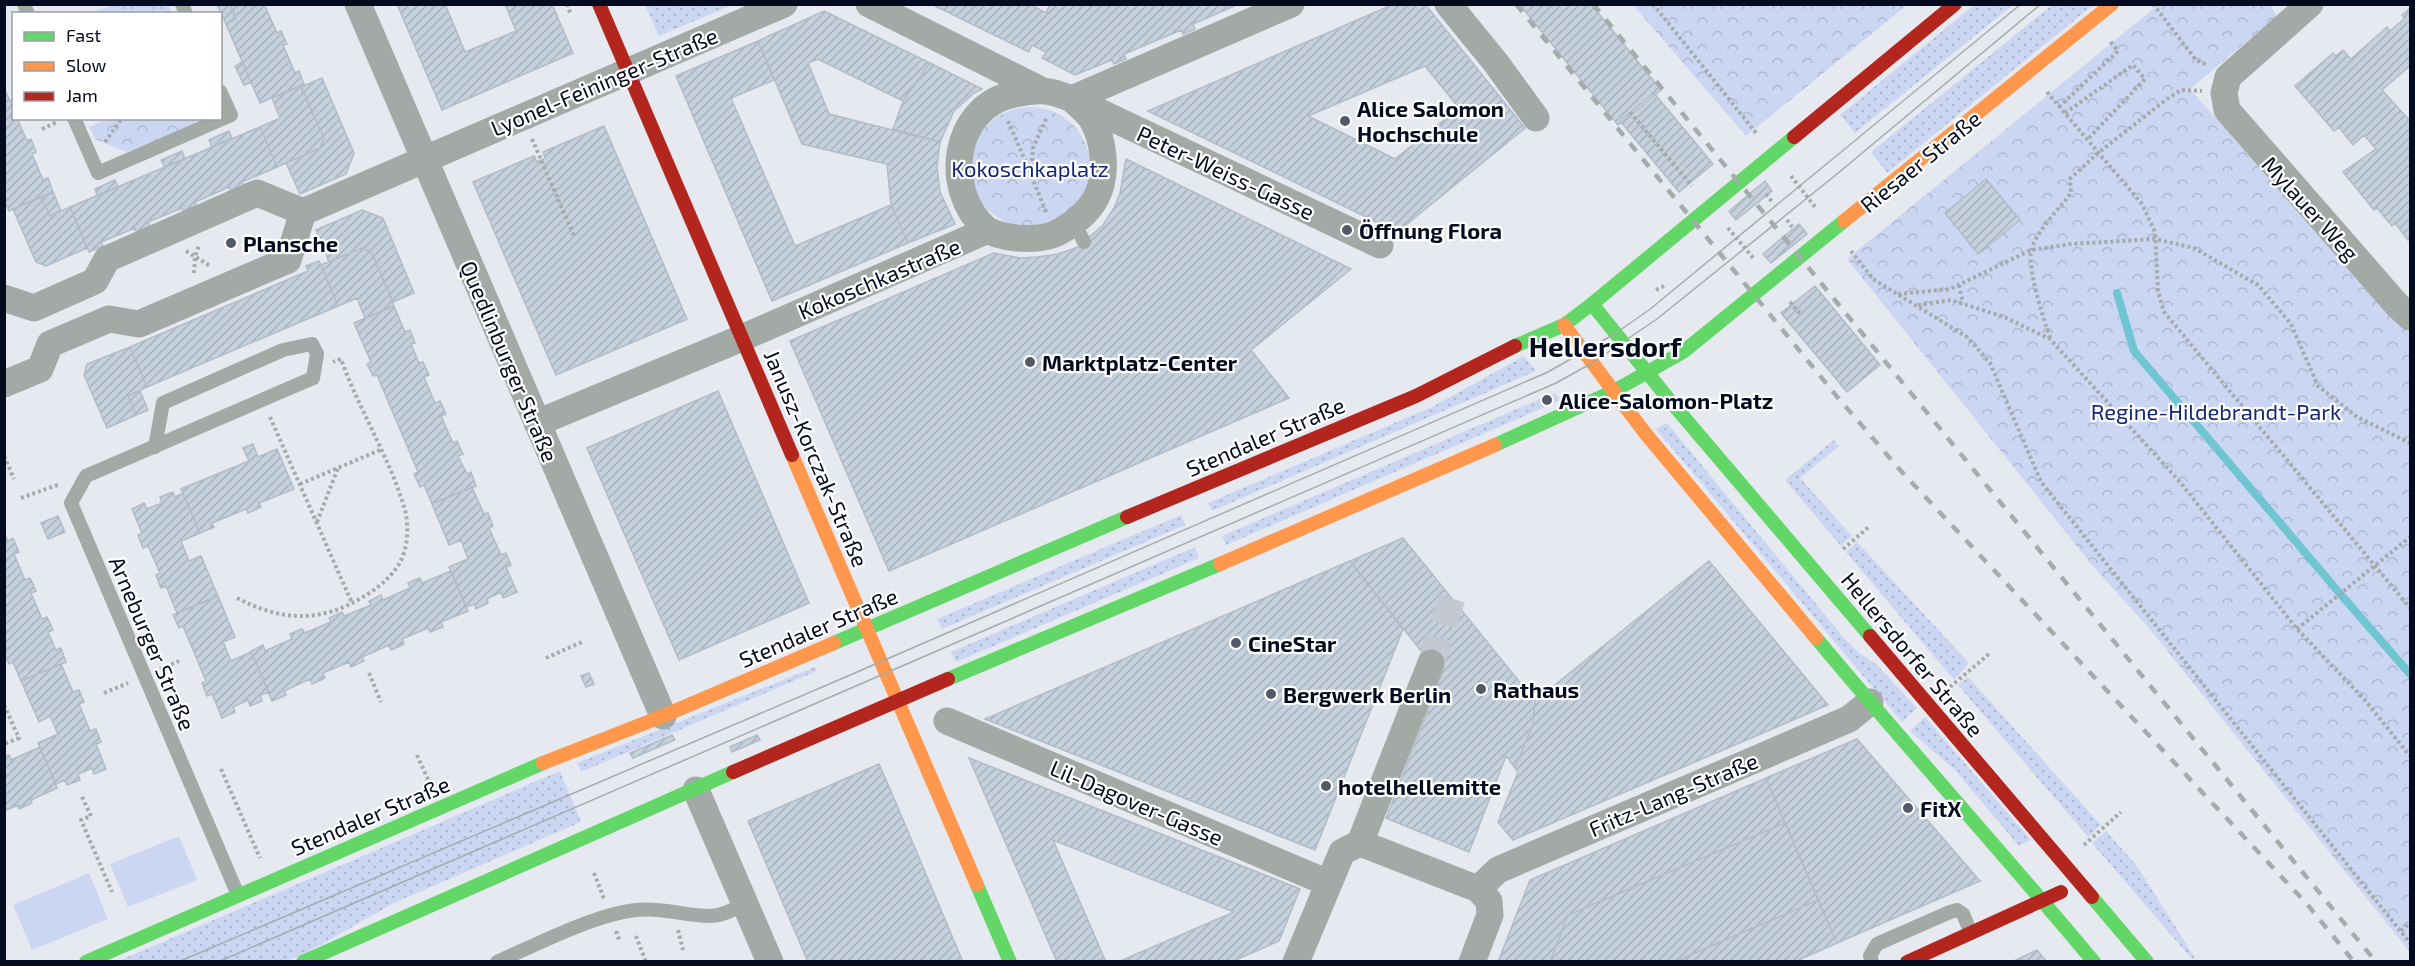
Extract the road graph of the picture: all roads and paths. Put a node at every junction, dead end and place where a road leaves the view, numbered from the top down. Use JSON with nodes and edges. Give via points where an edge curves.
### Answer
{"nodes":[{"id":1,"x":358,"y":4,"type":"edge"},
{"id":2,"x":599,"y":4,"type":"edge"},
{"id":3,"x":784,"y":4,"type":"edge"},
{"id":4,"x":869,"y":4,"type":"edge"},
{"id":5,"x":1291,"y":4,"type":"edge"},
{"id":6,"x":1448,"y":4,"type":"edge"},
{"id":7,"x":1955,"y":4,"type":"edge"},
{"id":8,"x":2112,"y":4,"type":"edge"},
{"id":9,"x":2152,"y":4,"type":"edge"},
{"id":10,"x":2310,"y":4,"type":"edge"},
{"id":11,"x":2103,"y":33,"type":"dead end"},
{"id":12,"x":2196,"y":60,"type":"dead end"},
{"id":13,"x":627,"y":70,"type":"junction"},
{"id":14,"x":2224,"y":93,"type":"junction"},
{"id":15,"x":1056,"y":94,"type":"junction"},
{"id":16,"x":222,"y":95,"type":"edge"},
{"id":17,"x":2049,"y":95,"type":"dead end"},
{"id":18,"x":998,"y":98,"type":"junction"},
{"id":19,"x":2059,"y":107,"type":"junction"},
{"id":20,"x":2065,"y":113,"type":"junction"},
{"id":21,"x":1536,"y":118,"type":"dead end"},
{"id":22,"x":222,"y":119,"type":"edge"},
{"id":23,"x":60,"y":120,"type":"edge"},
{"id":24,"x":75,"y":120,"type":"edge"},
{"id":25,"x":121,"y":120,"type":"edge"},
{"id":26,"x":220,"y":120,"type":"edge"},
{"id":27,"x":42,"y":129,"type":"dead end"},
{"id":28,"x":2087,"y":140,"type":"junction"},
{"id":29,"x":536,"y":146,"type":"dead end"},
{"id":30,"x":2098,"y":153,"type":"junction"},
{"id":31,"x":90,"y":154,"type":"junction"},
{"id":32,"x":424,"y":159,"type":"junction"},
{"id":33,"x":1031,"y":175,"type":"junction"},
{"id":34,"x":303,"y":212,"type":"junction"},
{"id":35,"x":988,"y":230,"type":"junction"},
{"id":36,"x":1071,"y":233,"type":"junction"},
{"id":37,"x":575,"y":238,"type":"dead end"},
{"id":38,"x":2155,"y":239,"type":"junction"},
{"id":39,"x":1380,"y":245,"type":"dead end"},
{"id":40,"x":2031,"y":250,"type":"junction"},
{"id":41,"x":195,"y":257,"type":"dead end"},
{"id":42,"x":194,"y":276,"type":"dead end"},
{"id":43,"x":1873,"y":279,"type":"dead end"},
{"id":44,"x":1959,"y":285,"type":"junction"},
{"id":45,"x":1898,"y":294,"type":"junction"},
{"id":46,"x":4,"y":298,"type":"edge"},
{"id":47,"x":1963,"y":303,"type":"junction"},
{"id":48,"x":1593,"y":304,"type":"junction"},
{"id":49,"x":1916,"y":305,"type":"junction"},
{"id":50,"x":2410,"y":317,"type":"edge"},
{"id":51,"x":1564,"y":325,"type":"junction"},
{"id":52,"x":742,"y":338,"type":"junction"},
{"id":53,"x":2050,"y":339,"type":"junction"},
{"id":54,"x":315,"y":370,"type":"junction"},
{"id":55,"x":1647,"y":372,"type":"junction"},
{"id":56,"x":4,"y":384,"type":"edge"},
{"id":57,"x":1614,"y":391,"type":"junction"},
{"id":58,"x":263,"y":400,"type":"junction"},
{"id":59,"x":537,"y":423,"type":"junction"},
{"id":60,"x":2410,"y":443,"type":"edge"},
{"id":61,"x":155,"y":447,"type":"junction"},
{"id":62,"x":381,"y":450,"type":"junction"},
{"id":63,"x":4,"y":456,"type":"edge"},
{"id":64,"x":338,"y":468,"type":"junction"},
{"id":65,"x":14,"y":479,"type":"dead end"},
{"id":66,"x":300,"y":484,"type":"junction"},
{"id":67,"x":79,"y":490,"type":"junction"},
{"id":68,"x":21,"y":498,"type":"dead end"},
{"id":69,"x":317,"y":523,"type":"junction"},
{"id":70,"x":1870,"y":526,"type":"dead end"},
{"id":71,"x":2410,"y":537,"type":"edge"},
{"id":72,"x":1843,"y":549,"type":"dead end"},
{"id":73,"x":2375,"y":564,"type":"junction"},
{"id":74,"x":237,"y":598,"type":"dead end"},
{"id":75,"x":352,"y":603,"type":"junction"},
{"id":76,"x":2410,"y":608,"type":"edge"},
{"id":77,"x":867,"y":629,"type":"junction"},
{"id":78,"x":2297,"y":629,"type":"junction"},
{"id":79,"x":582,"y":642,"type":"dead end"},
{"id":80,"x":1989,"y":654,"type":"dead end"},
{"id":81,"x":546,"y":658,"type":"dead end"},
{"id":82,"x":1431,"y":663,"type":"tunnel mouth"},
{"id":83,"x":369,"y":673,"type":"dead end"},
{"id":84,"x":1950,"y":687,"type":"dead end"},
{"id":85,"x":897,"y":700,"type":"junction"},
{"id":86,"x":381,"y":702,"type":"dead end"},
{"id":87,"x":1870,"y":702,"type":"junction"},
{"id":88,"x":4,"y":705,"type":"edge"},
{"id":89,"x":663,"y":716,"type":"junction"},
{"id":90,"x":947,"y":721,"type":"dead end"},
{"id":91,"x":4,"y":744,"type":"edge"},
{"id":92,"x":417,"y":755,"type":"dead end"},
{"id":93,"x":2410,"y":756,"type":"edge"},
{"id":94,"x":221,"y":769,"type":"dead end"},
{"id":95,"x":433,"y":790,"type":"dead end"},
{"id":96,"x":696,"y":790,"type":"junction"},
{"id":97,"x":82,"y":797,"type":"dead end"},
{"id":98,"x":2121,"y":812,"type":"dead end"},
{"id":99,"x":1360,"y":843,"type":"junction"},
{"id":100,"x":2084,"y":845,"type":"dead end"},
{"id":101,"x":263,"y":864,"type":"dead end"},
{"id":102,"x":594,"y":873,"type":"dead end"},
{"id":103,"x":2077,"y":879,"type":"junction"},
{"id":104,"x":1328,"y":883,"type":"junction"},
{"id":105,"x":1478,"y":889,"type":"junction"},
{"id":106,"x":112,"y":892,"type":"dead end"},
{"id":107,"x":238,"y":895,"type":"junction"},
{"id":108,"x":605,"y":901,"type":"dead end"},
{"id":109,"x":2044,"y":901,"type":"junction"},
{"id":110,"x":745,"y":904,"type":"junction"},
{"id":111,"x":2410,"y":923,"type":"edge"},
{"id":112,"x":2401,"y":931,"type":"junction"},
{"id":113,"x":1971,"y":933,"type":"junction"},
{"id":114,"x":636,"y":936,"type":"dead end"},
{"id":115,"x":2410,"y":943,"type":"edge"},
{"id":116,"x":514,"y":958,"type":"edge"},
{"id":117,"x":86,"y":962,"type":"edge"},
{"id":118,"x":303,"y":962,"type":"edge"},
{"id":119,"x":497,"y":962,"type":"edge"},
{"id":120,"x":646,"y":962,"type":"edge"},
{"id":121,"x":770,"y":962,"type":"edge"},
{"id":122,"x":1010,"y":962,"type":"edge"},
{"id":123,"x":1296,"y":962,"type":"edge"},
{"id":124,"x":1472,"y":962,"type":"edge"},
{"id":125,"x":1872,"y":962,"type":"edge"},
{"id":126,"x":1907,"y":962,"type":"edge"},
{"id":127,"x":2094,"y":962,"type":"edge"},
{"id":128,"x":2147,"y":962,"type":"edge"}],
"edges":[{"from":1,"to":32,"type":"street","name":"Quedlinburger Straße"},
{"from":2,"to":13,"type":"main road","name":"Janusz-Korczak-Straße"},
{"from":3,"to":13,"type":"street","name":"Lyonel-Feininger-Straße"},
{"from":4,"to":15,"type":"street","name":"Peter-Weiss-Gasse"},
{"from":5,"to":15,"type":"street","name":"Kokoschkastraße"},
{"from":6,"to":21,"type":"street"},
{"from":7,"to":48,"type":"main road"},
{"from":8,"to":55,"type":"main road","name":"Riesaer Straße","via":[[1683,352]]},
{"from":9,"to":12,"type":"path"},
{"from":10,"to":14,"type":"street","via":[[2228,77]]},
{"from":11,"to":19,"type":"path","via":[[2118,51]]},
{"from":13,"to":32,"type":"street","name":"Lyonel-Feininger-Straße"},
{"from":13,"to":52,"type":"main road","name":"Janusz-Korczak-Straße"},
{"from":14,"to":30,"type":"path","via":[[2181,90]]},
{"from":14,"to":50,"type":"street","name":"Mylauer Weg","via":[[2227,110],[2235,122]]},
{"from":15,"to":18,"type":"street","name":"Kokoschkastraße"},
{"from":15,"to":33,"type":"path","via":[[1033,148]]},
{"from":15,"to":36,"type":"street","via":[[1091,118],[1102,145],[1105,174],[1095,201]]},
{"from":15,"to":39,"type":"street","name":"Peter-Weiss-Gasse"},
{"from":16,"to":22,"type":"lane","via":[[231,115]]},
{"from":17,"to":19,"type":"path"},
{"from":18,"to":33,"type":"path"},
{"from":18,"to":35,"type":"street","name":"Kokoschkastraße","via":[[980,110],[967,128],[960,149],[963,190],[968,204]]},
{"from":19,"to":20,"type":"path"},
{"from":20,"to":28,"type":"path"},
{"from":20,"to":28,"type":"path","via":[[2133,65],[2145,79]]},
{"from":23,"to":27,"type":"path"},
{"from":24,"to":31,"type":"lane"},
{"from":25,"to":31,"type":"path","via":[[102,148]]},
{"from":26,"to":31,"type":"lane","via":[[98,173]]},
{"from":28,"to":30,"type":"path"},
{"from":29,"to":37,"type":"path"},
{"from":30,"to":38,"type":"path","via":[[2142,204]]},
{"from":30,"to":40,"type":"path","via":[[2070,179],[2072,193]]},
{"from":32,"to":34,"type":"street","name":"Lyonel-Feininger-Straße"},
{"from":32,"to":59,"type":"street","name":"Quedlinburger Straße"},
{"from":33,"to":36,"type":"path"},
{"from":34,"to":46,"type":"street","via":[[257,193],[107,259],[96,281],[34,308]]},
{"from":34,"to":56,"type":"street","via":[[288,260],[139,324],[109,319],[50,344],[40,369]]},
{"from":35,"to":36,"type":"street","name":"Kokoschkastraße","via":[[1028,239]]},
{"from":35,"to":52,"type":"street","name":"Kokoschkastraße"},
{"from":38,"to":40,"type":"path"},
{"from":38,"to":60,"type":"path","via":[[2194,248],[2258,285],[2291,324],[2318,386],[2357,417]]},
{"from":38,"to":73,"type":"path","via":[[2158,291],[2164,312]]},
{"from":40,"to":44,"type":"path"},
{"from":40,"to":53,"type":"path","via":[[2036,291]]},
{"from":41,"to":42,"type":"path"},
{"from":43,"to":45,"type":"path"},
{"from":44,"to":45,"type":"path","via":[[1950,290]]},
{"from":44,"to":47,"type":"path"},
{"from":45,"to":49,"type":"path"},
{"from":47,"to":49,"type":"path","via":[[1952,300]]},
{"from":47,"to":53,"type":"path"},
{"from":48,"to":51,"type":"main road"},
{"from":48,"to":55,"type":"main road"},
{"from":49,"to":112,"type":"path","via":[[1967,337],[1990,363],[2041,482]]},
{"from":51,"to":57,"type":"main road"},
{"from":51,"to":77,"type":"main road","name":"Stendaler Straße","via":[[1416,396]]},
{"from":52,"to":59,"type":"street","name":"Kokoschkastraße"},
{"from":52,"to":77,"type":"main road","name":"Janusz-Korczak-Straße"},
{"from":53,"to":78,"type":"path","via":[[2180,482]]},
{"from":54,"to":58,"type":"lane","via":[[313,378]]},
{"from":54,"to":61,"type":"lane","via":[[317,354],[312,344],[283,350],[163,403]]},
{"from":54,"to":62,"type":"path","via":[[341,359]]},
{"from":55,"to":57,"type":"main road"},
{"from":55,"to":103,"type":"main road","name":"Hellersdorfer Straße"},
{"from":57,"to":85,"type":"main road","via":[[1379,496]]},
{"from":57,"to":87,"type":"main road"},
{"from":58,"to":61,"type":"lane"},
{"from":58,"to":66,"type":"path"},
{"from":59,"to":89,"type":"street","name":"Quedlinburger Straße"},
{"from":61,"to":67,"type":"lane","via":[[86,476]]},
{"from":62,"to":64,"type":"path"},
{"from":62,"to":75,"type":"path","via":[[405,512],[405,549],[390,576]]},
{"from":63,"to":65,"type":"path"},
{"from":64,"to":66,"type":"path"},
{"from":64,"to":69,"type":"path"},
{"from":66,"to":69,"type":"path"},
{"from":67,"to":68,"type":"path","via":[[60,484]]},
{"from":67,"to":107,"type":"lane","name":"Arneburger Straße","via":[[71,503]]},
{"from":69,"to":75,"type":"path"},
{"from":70,"to":72,"type":"path"},
{"from":71,"to":73,"type":"path"},
{"from":73,"to":76,"type":"path"},
{"from":73,"to":78,"type":"path"},
{"from":74,"to":75,"type":"path","via":[[294,618]]},
{"from":77,"to":85,"type":"main road","name":"Janusz-Korczak-Straße"},
{"from":77,"to":89,"type":"main road","name":"Stendaler Straße"},
{"from":78,"to":93,"type":"path","via":[[2364,699]]},
{"from":79,"to":81,"type":"path"},
{"from":80,"to":84,"type":"path"},
{"from":82,"to":99,"type":"street"},
{"from":83,"to":86,"type":"path"},
{"from":85,"to":96,"type":"main road"},
{"from":85,"to":122,"type":"main road","name":"Janusz-Korczak-Straße"},
{"from":87,"to":105,"type":"street","name":"Fritz-Lang-Straße","via":[[1848,719],[1498,870]]},
{"from":87,"to":109,"type":"main road"},
{"from":88,"to":91,"type":"path","via":[[19,738]]},
{"from":89,"to":107,"type":"main road","name":"Stendaler Straße","via":[[564,754]]},
{"from":90,"to":104,"type":"street","name":"Lil-Dagover-Gasse"},
{"from":92,"to":95,"type":"path"},
{"from":94,"to":101,"type":"path"},
{"from":96,"to":110,"type":"street"},
{"from":96,"to":118,"type":"main road"},
{"from":97,"to":106,"type":"path","via":[[91,816],[81,820]]},
{"from":98,"to":100,"type":"path"},
{"from":99,"to":104,"type":"street","via":[[1342,852]]},
{"from":99,"to":105,"type":"street"},
{"from":102,"to":108,"type":"path"},
{"from":103,"to":109,"type":"main road"},
{"from":103,"to":128,"type":"main road","name":"Hellersdorfer Straße"},
{"from":104,"to":123,"type":"street"},
{"from":105,"to":124,"type":"street","via":[[1489,901],[1490,915]]},
{"from":107,"to":117,"type":"main road","name":"Stendaler Straße"},
{"from":109,"to":113,"type":"main road"},
{"from":109,"to":127,"type":"main road"},
{"from":110,"to":116,"type":"lane","via":[[711,916],[635,910],[602,918]]},
{"from":110,"to":121,"type":"street"},
{"from":111,"to":112,"type":"path"},
{"from":112,"to":115,"type":"path"},
{"from":113,"to":125,"type":"lane","via":[[1963,914],[1957,910],[1950,912],[1877,944],[1870,956]]},
{"from":113,"to":126,"type":"main road"},
{"from":114,"to":120,"type":"path"},
{"from":116,"to":119,"type":"lane"}]}
